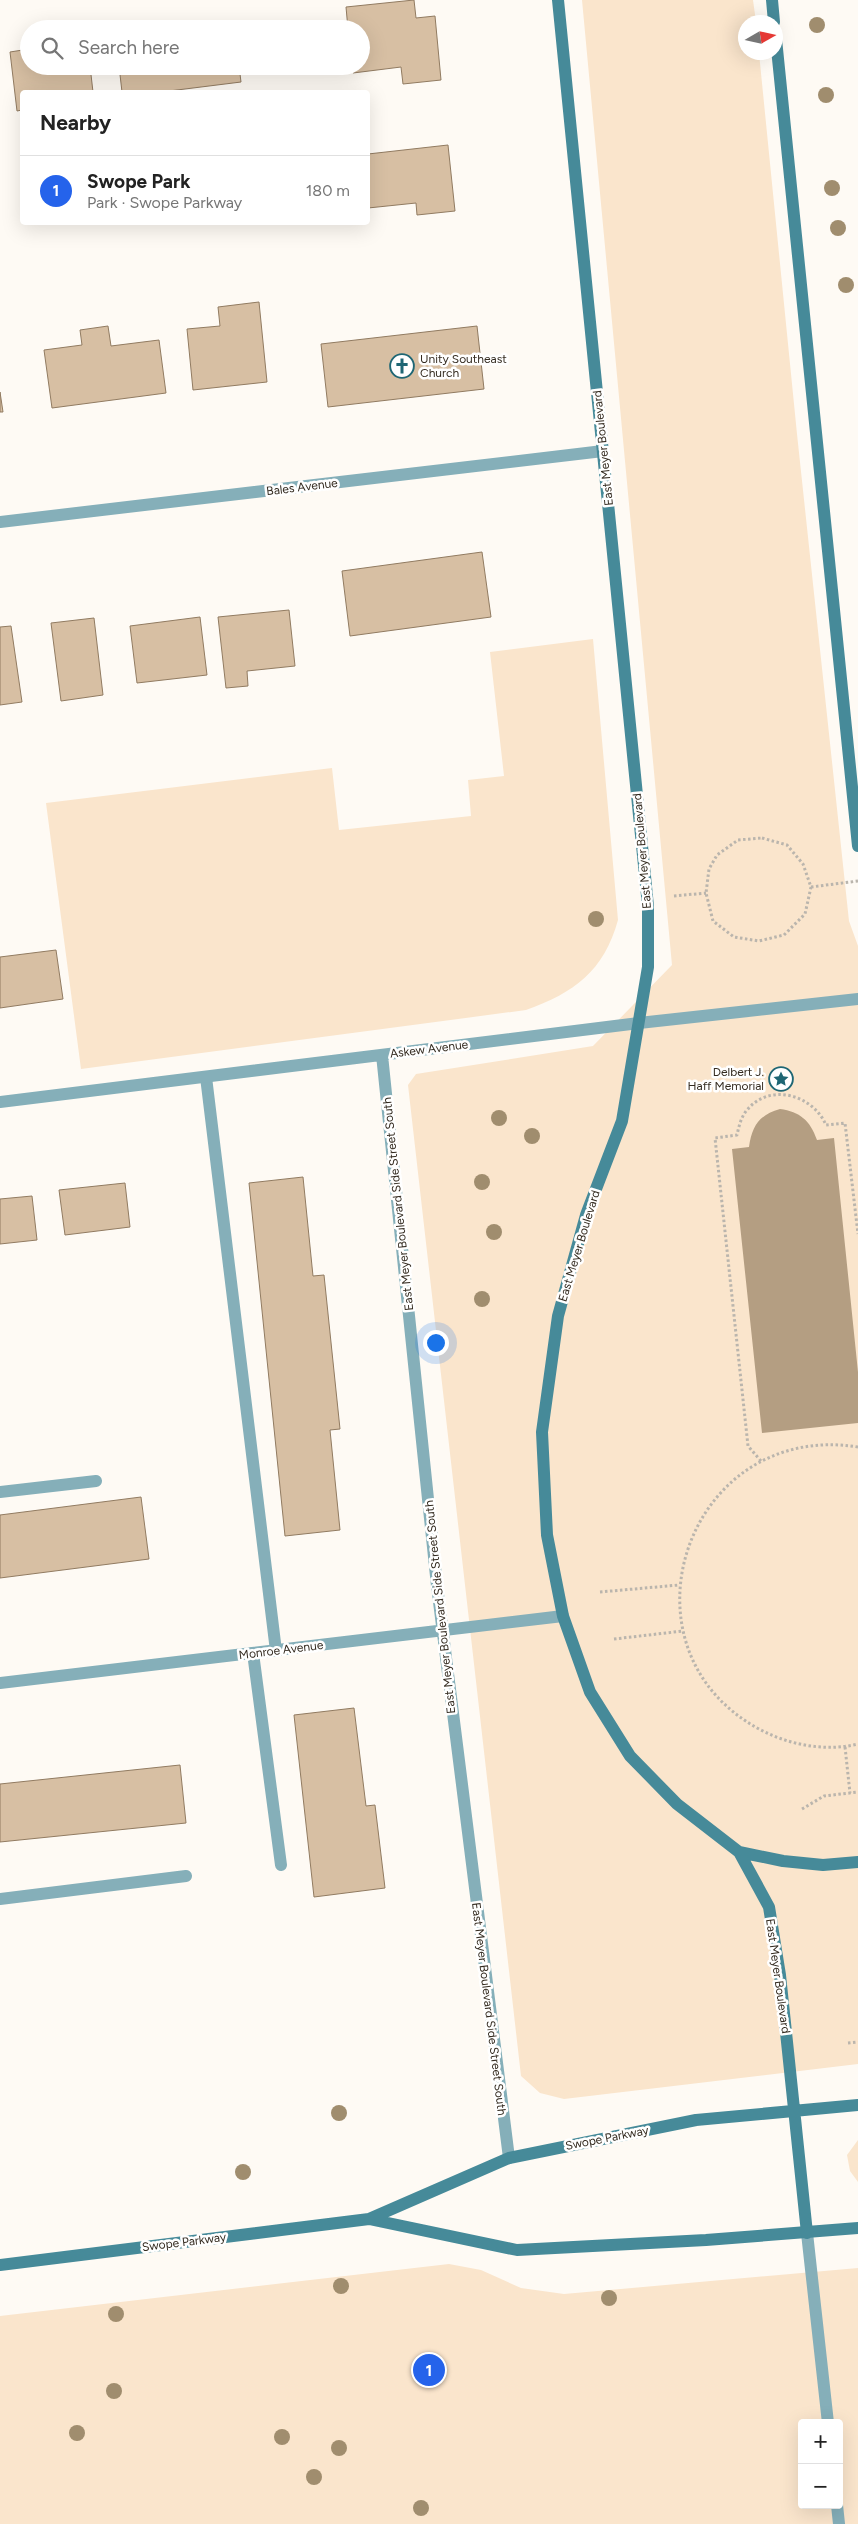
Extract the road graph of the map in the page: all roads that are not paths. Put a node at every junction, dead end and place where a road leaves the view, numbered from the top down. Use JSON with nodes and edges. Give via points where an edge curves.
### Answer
{"nodes":[{"id":1,"x":558,"y":0,"type":"edge"},
{"id":2,"x":772,"y":0,"type":"edge"},
{"id":3,"x":773,"y":15,"type":"edge"},
{"id":4,"x":778,"y":60,"type":"edge"},
{"id":5,"x":603,"y":452,"type":"junction"},
{"id":6,"x":0,"y":522,"type":"edge"},
{"id":7,"x":858,"y":846,"type":"edge"},
{"id":8,"x":858,"y":999,"type":"edge"},
{"id":9,"x":638,"y":1023,"type":"junction"},
{"id":10,"x":382,"y":1055,"type":"junction"},
{"id":11,"x":206,"y":1077,"type":"junction"},
{"id":12,"x":0,"y":1102,"type":"edge"},
{"id":13,"x":96,"y":1480,"type":"dead end"},
{"id":14,"x":0,"y":1492,"type":"edge"},
{"id":15,"x":563,"y":1616,"type":"junction"},
{"id":16,"x":442,"y":1632,"type":"junction"},
{"id":17,"x":276,"y":1651,"type":"junction"},
{"id":18,"x":253,"y":1654,"type":"junction"},
{"id":19,"x":0,"y":1683,"type":"edge"},
{"id":20,"x":739,"y":1852,"type":"junction"},
{"id":21,"x":858,"y":1862,"type":"edge"},
{"id":22,"x":281,"y":1865,"type":"dead end"},
{"id":23,"x":186,"y":1876,"type":"dead end"},
{"id":24,"x":0,"y":1899,"type":"edge"},
{"id":25,"x":858,"y":2105,"type":"edge"},
{"id":26,"x":794,"y":2112,"type":"junction"},
{"id":27,"x":509,"y":2158,"type":"junction"},
{"id":28,"x":369,"y":2219,"type":"junction"},
{"id":29,"x":858,"y":2228,"type":"edge"},
{"id":30,"x":807,"y":2233,"type":"junction"},
{"id":31,"x":0,"y":2265,"type":"edge"},
{"id":32,"x":828,"y":2419,"type":"edge"},
{"id":33,"x":837,"y":2509,"type":"edge"},
{"id":34,"x":839,"y":2524,"type":"edge"}],
"edges":[{"from":1,"to":5,"type":"main road","name":"East Meyer Boulevard"},
{"from":2,"to":3,"type":"main road"},
{"from":4,"to":7,"type":"main road"},
{"from":5,"to":6,"type":"street","name":"Bales Avenue"},
{"from":5,"to":9,"type":"main road","name":"East Meyer Boulevard","via":[[648,906],[648,967]]},
{"from":8,"to":9,"type":"street","name":"Askew Avenue"},
{"from":9,"to":10,"type":"street","name":"Askew Avenue"},
{"from":9,"to":15,"type":"main road","name":"East Meyer Boulevard","via":[[622,1121],[586,1215],[558,1316],[542,1432],[546,1535]]},
{"from":10,"to":11,"type":"street","name":"Askew Avenue"},
{"from":10,"to":16,"type":"street","name":"East Meyer Boulevard Side Street South"},
{"from":11,"to":12,"type":"street","name":"Askew Avenue"},
{"from":11,"to":17,"type":"street"},
{"from":13,"to":14,"type":"street"},
{"from":15,"to":16,"type":"street","name":"Monroe Avenue"},
{"from":15,"to":20,"type":"main road","name":"East Meyer Boulevard","via":[[590,1692],[630,1756],[677,1804]]},
{"from":16,"to":17,"type":"street","name":"Monroe Avenue"},
{"from":16,"to":27,"type":"street","name":"East Meyer Boulevard Side Street South"},
{"from":17,"to":18,"type":"street","name":"Monroe Avenue"},
{"from":18,"to":19,"type":"street","name":"Monroe Avenue"},
{"from":18,"to":22,"type":"street"},
{"from":20,"to":21,"type":"main road","via":[[823,1865]]},
{"from":20,"to":26,"type":"main road","name":"East Meyer Boulevard","via":[[769,1906]]},
{"from":23,"to":24,"type":"street"},
{"from":25,"to":26,"type":"main road","name":"Swope Parkway"},
{"from":26,"to":27,"type":"main road","name":"Swope Parkway","via":[[696,2120]]},
{"from":26,"to":30,"type":"main road","name":"East Meyer Boulevard"},
{"from":27,"to":28,"type":"main road","name":"Swope Parkway"},
{"from":28,"to":30,"type":"main road","name":"Swope Parkway","via":[[517,2250]]},
{"from":28,"to":31,"type":"main road","name":"Swope Parkway"},
{"from":29,"to":30,"type":"main road","name":"Swope Parkway"},
{"from":30,"to":32,"type":"street","name":"East Meyer Boulevard"},
{"from":33,"to":34,"type":"street"}]}
